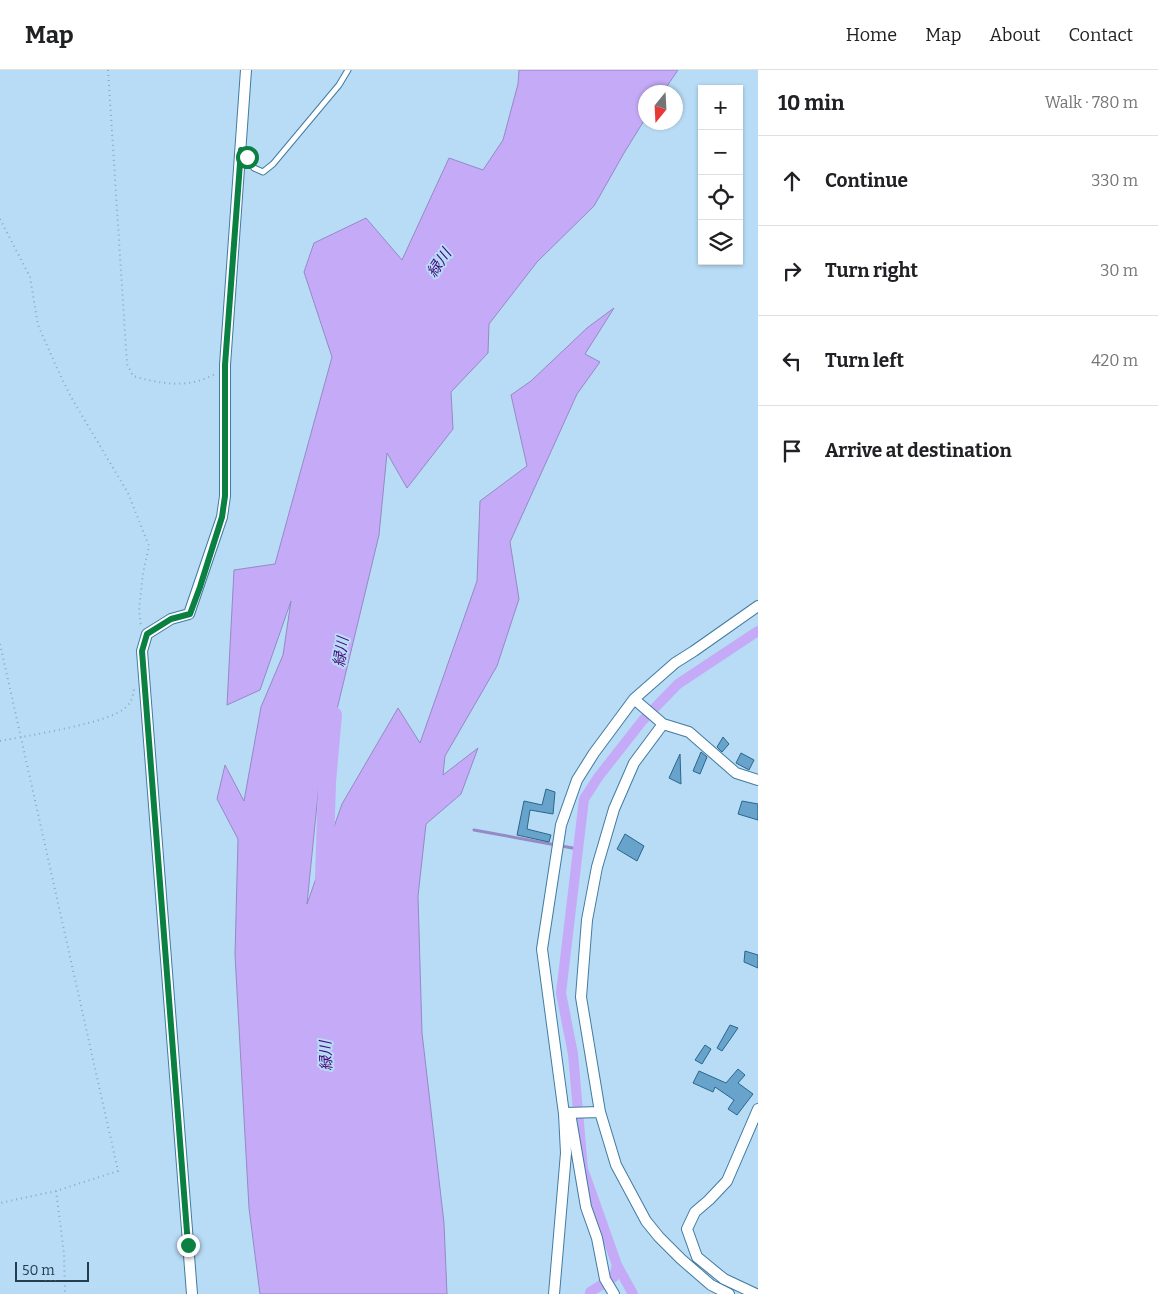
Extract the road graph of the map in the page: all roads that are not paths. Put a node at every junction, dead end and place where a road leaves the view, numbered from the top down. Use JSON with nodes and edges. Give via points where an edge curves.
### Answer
{"nodes":[{"id":1,"x":246,"y":70,"type":"edge"},
{"id":2,"x":348,"y":70,"type":"edge"},
{"id":3,"x":241,"y":150,"type":"junction"},
{"id":4,"x":758,"y":606,"type":"edge"},
{"id":5,"x":634,"y":699,"type":"junction"},
{"id":6,"x":663,"y":724,"type":"junction"},
{"id":7,"x":758,"y":780,"type":"edge"},
{"id":8,"x":758,"y":1109,"type":"edge"},
{"id":9,"x":600,"y":1112,"type":"junction"},
{"id":10,"x":567,"y":1113,"type":"junction"},
{"id":11,"x":192,"y":1294,"type":"edge"},
{"id":12,"x":554,"y":1294,"type":"edge"},
{"id":13,"x":614,"y":1294,"type":"edge"},
{"id":14,"x":730,"y":1294,"type":"edge"},
{"id":15,"x":756,"y":1294,"type":"edge"}],
"edges":[{"from":1,"to":3,"type":"street"},
{"from":2,"to":3,"type":"lane","via":[[339,85],[263,172],[254,168]]},
{"from":3,"to":11,"type":"street","via":[[225,365],[225,496],[222,517],[190,614],[171,619],[147,634],[142,651]]},
{"from":4,"to":5,"type":"street","via":[[675,663]]},
{"from":5,"to":6,"type":"street"},
{"from":5,"to":10,"type":"street","via":[[577,780],[561,824],[555,858],[542,949]]},
{"from":6,"to":7,"type":"street","via":[[689,732],[736,773]]},
{"from":6,"to":9,"type":"street","via":[[634,763],[614,809],[597,867],[587,920],[581,997]]},
{"from":8,"to":15,"type":"street","via":[[727,1181],[694,1212],[687,1228],[697,1257],[724,1279]]},
{"from":9,"to":10,"type":"street"},
{"from":9,"to":14,"type":"street","via":[[616,1165],[646,1221],[681,1259],[712,1285]]},
{"from":10,"to":12,"type":"street"},
{"from":10,"to":13,"type":"street","via":[[586,1207],[606,1279]]}]}
